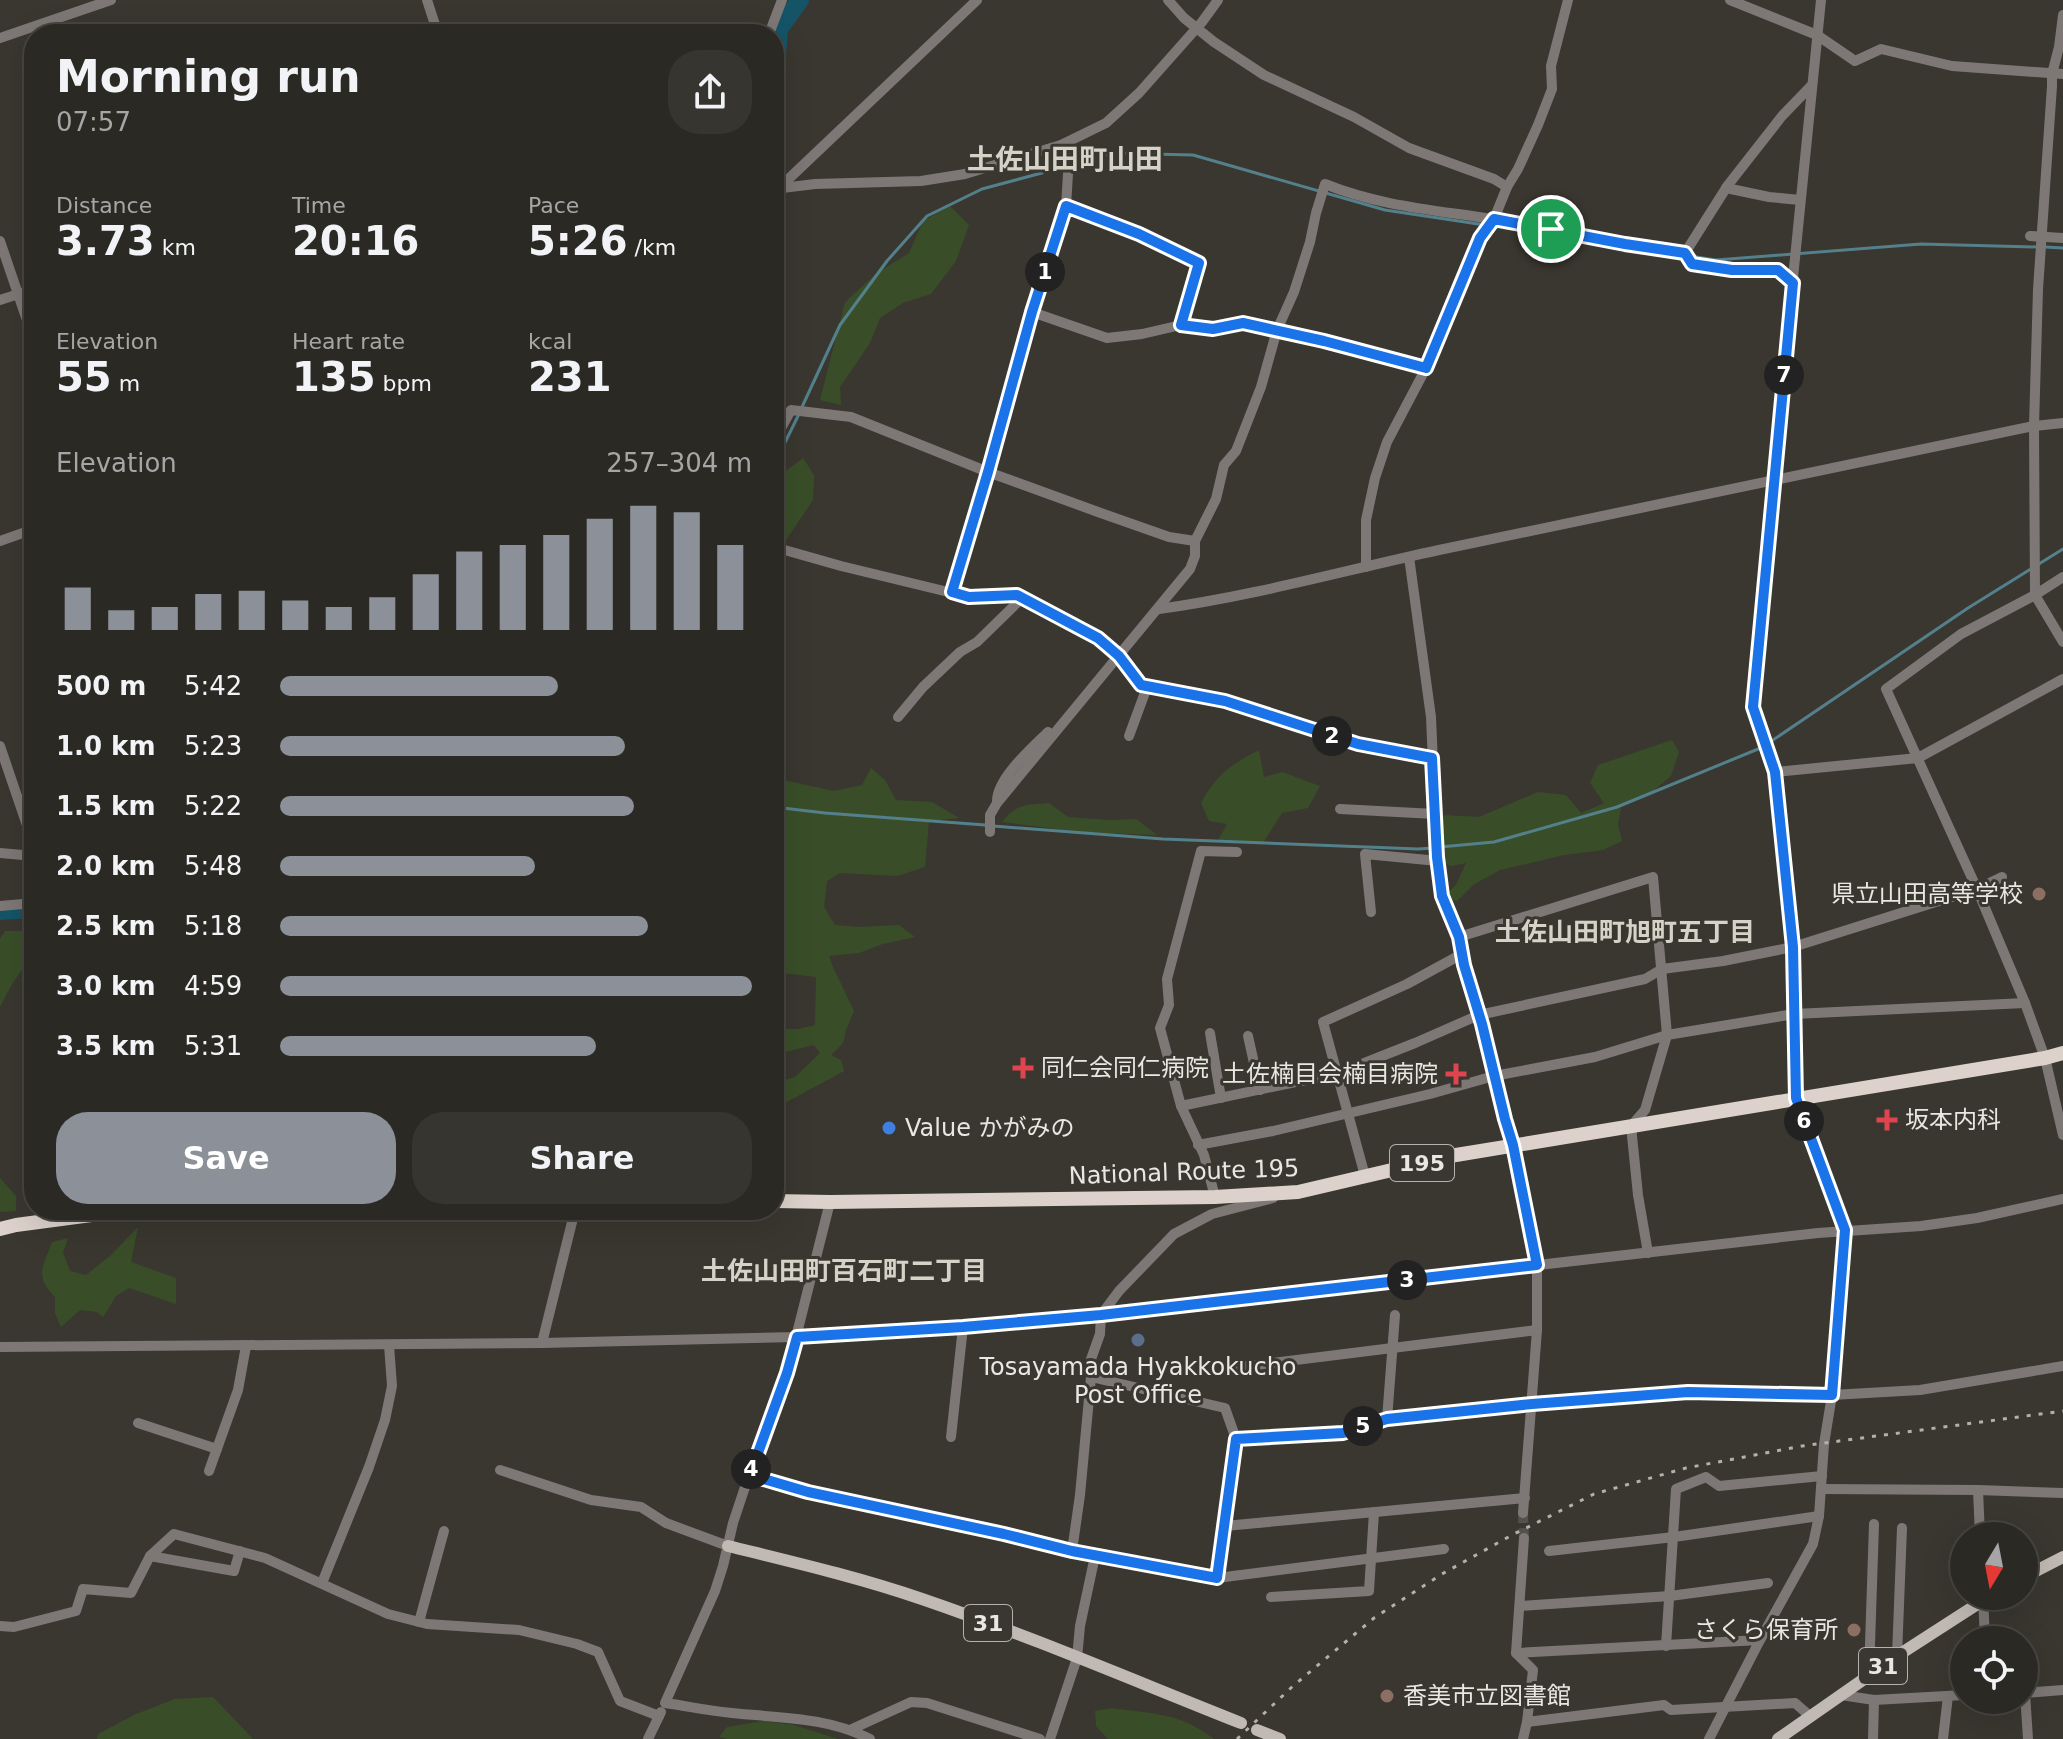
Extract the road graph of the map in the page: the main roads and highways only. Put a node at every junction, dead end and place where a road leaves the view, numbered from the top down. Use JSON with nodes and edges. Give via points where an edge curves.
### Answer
{"nodes":[{"id":1,"x":2063,"y":1053,"type":"edge"},
{"id":2,"x":784,"y":1201,"type":"edge"},
{"id":3,"x":54,"y":1220,"type":"edge"},
{"id":4,"x":0,"y":1229,"type":"edge"},
{"id":5,"x":728,"y":1546,"type":"road end"},
{"id":6,"x":2063,"y":1557,"type":"edge"},
{"id":7,"x":2038,"y":1570,"type":"edge"},
{"id":8,"x":1966,"y":1610,"type":"edge"},
{"id":9,"x":1241,"y":1723,"type":"dead end"},
{"id":10,"x":1257,"y":1730,"type":"dead end"},
{"id":11,"x":1280,"y":1739,"type":"edge"},
{"id":12,"x":1778,"y":1739,"type":"edge"}],
"edges":[{"from":1,"to":2,"type":"highway","name":"National Route 195","number":"195","via":[[1456,1155],[1298,1192]]},
{"from":3,"to":4,"type":"highway"},
{"from":5,"to":9,"type":"main road","number":"31","via":[[922,1599]]},
{"from":6,"to":7,"type":"main road"},
{"from":8,"to":12,"type":"main road","number":"31"},
{"from":10,"to":11,"type":"main road"}]}
